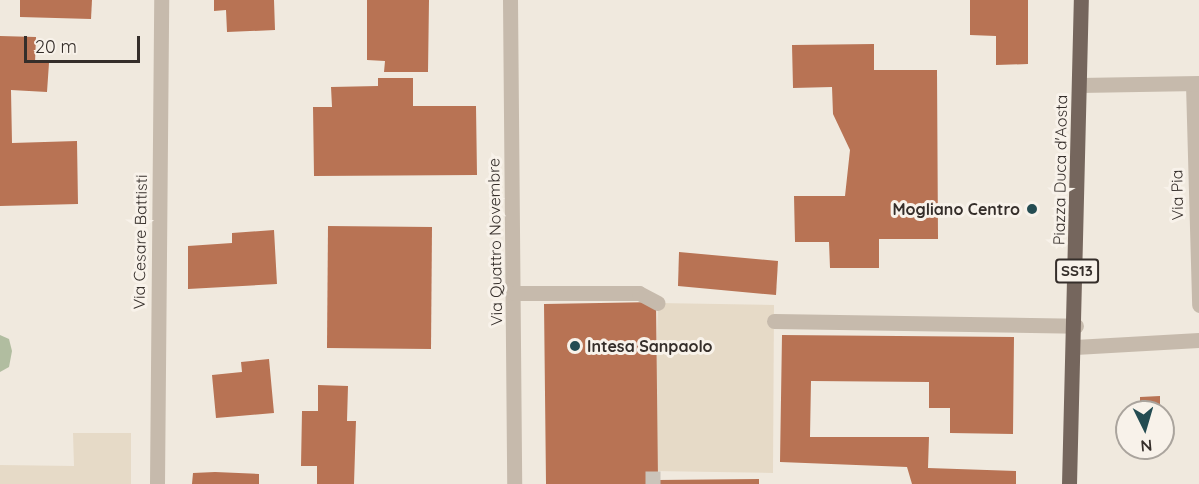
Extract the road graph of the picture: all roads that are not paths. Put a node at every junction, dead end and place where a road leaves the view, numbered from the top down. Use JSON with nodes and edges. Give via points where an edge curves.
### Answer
{"nodes":[{"id":1,"x":161,"y":0,"type":"edge"},
{"id":2,"x":510,"y":0,"type":"edge"},
{"id":3,"x":1081,"y":0,"type":"edge"},
{"id":4,"x":1196,"y":83,"type":"edge"},
{"id":5,"x":1079,"y":85,"type":"junction"},
{"id":6,"x":514,"y":293,"type":"junction"},
{"id":7,"x":658,"y":303,"type":"dead end"},
{"id":8,"x":1199,"y":305,"type":"edge"},
{"id":9,"x":774,"y":321,"type":"dead end"},
{"id":10,"x":1076,"y":326,"type":"junction"},
{"id":11,"x":1199,"y":340,"type":"edge"},
{"id":12,"x":1075,"y":347,"type":"junction"},
{"id":13,"x":157,"y":484,"type":"edge"},
{"id":14,"x":514,"y":484,"type":"edge"},
{"id":15,"x":1069,"y":484,"type":"edge"}],
"edges":[{"from":1,"to":13,"type":"street","name":"Via Cesare Battisti"},
{"from":2,"to":6,"type":"street","name":"Via Quattro Novembre"},
{"from":3,"to":5,"type":"main road","name":"Piazza Duca d'Aosta","number":"SS13"},
{"from":4,"to":5,"type":"street","name":"Via Pia"},
{"from":4,"to":8,"type":"street","name":"Via Pia"},
{"from":5,"to":10,"type":"main road","name":"Piazza Duca d'Aosta","number":"SS13"},
{"from":6,"to":7,"type":"street","via":[[639,293]]},
{"from":6,"to":14,"type":"street","name":"Via Quattro Novembre"},
{"from":9,"to":10,"type":"street"},
{"from":10,"to":12,"type":"main road","name":"Piazza Duca d'Aosta","number":"SS13"},
{"from":11,"to":12,"type":"street"},
{"from":12,"to":15,"type":"main road","name":"Piazza Duca d'Aosta","number":"SS13"}]}
